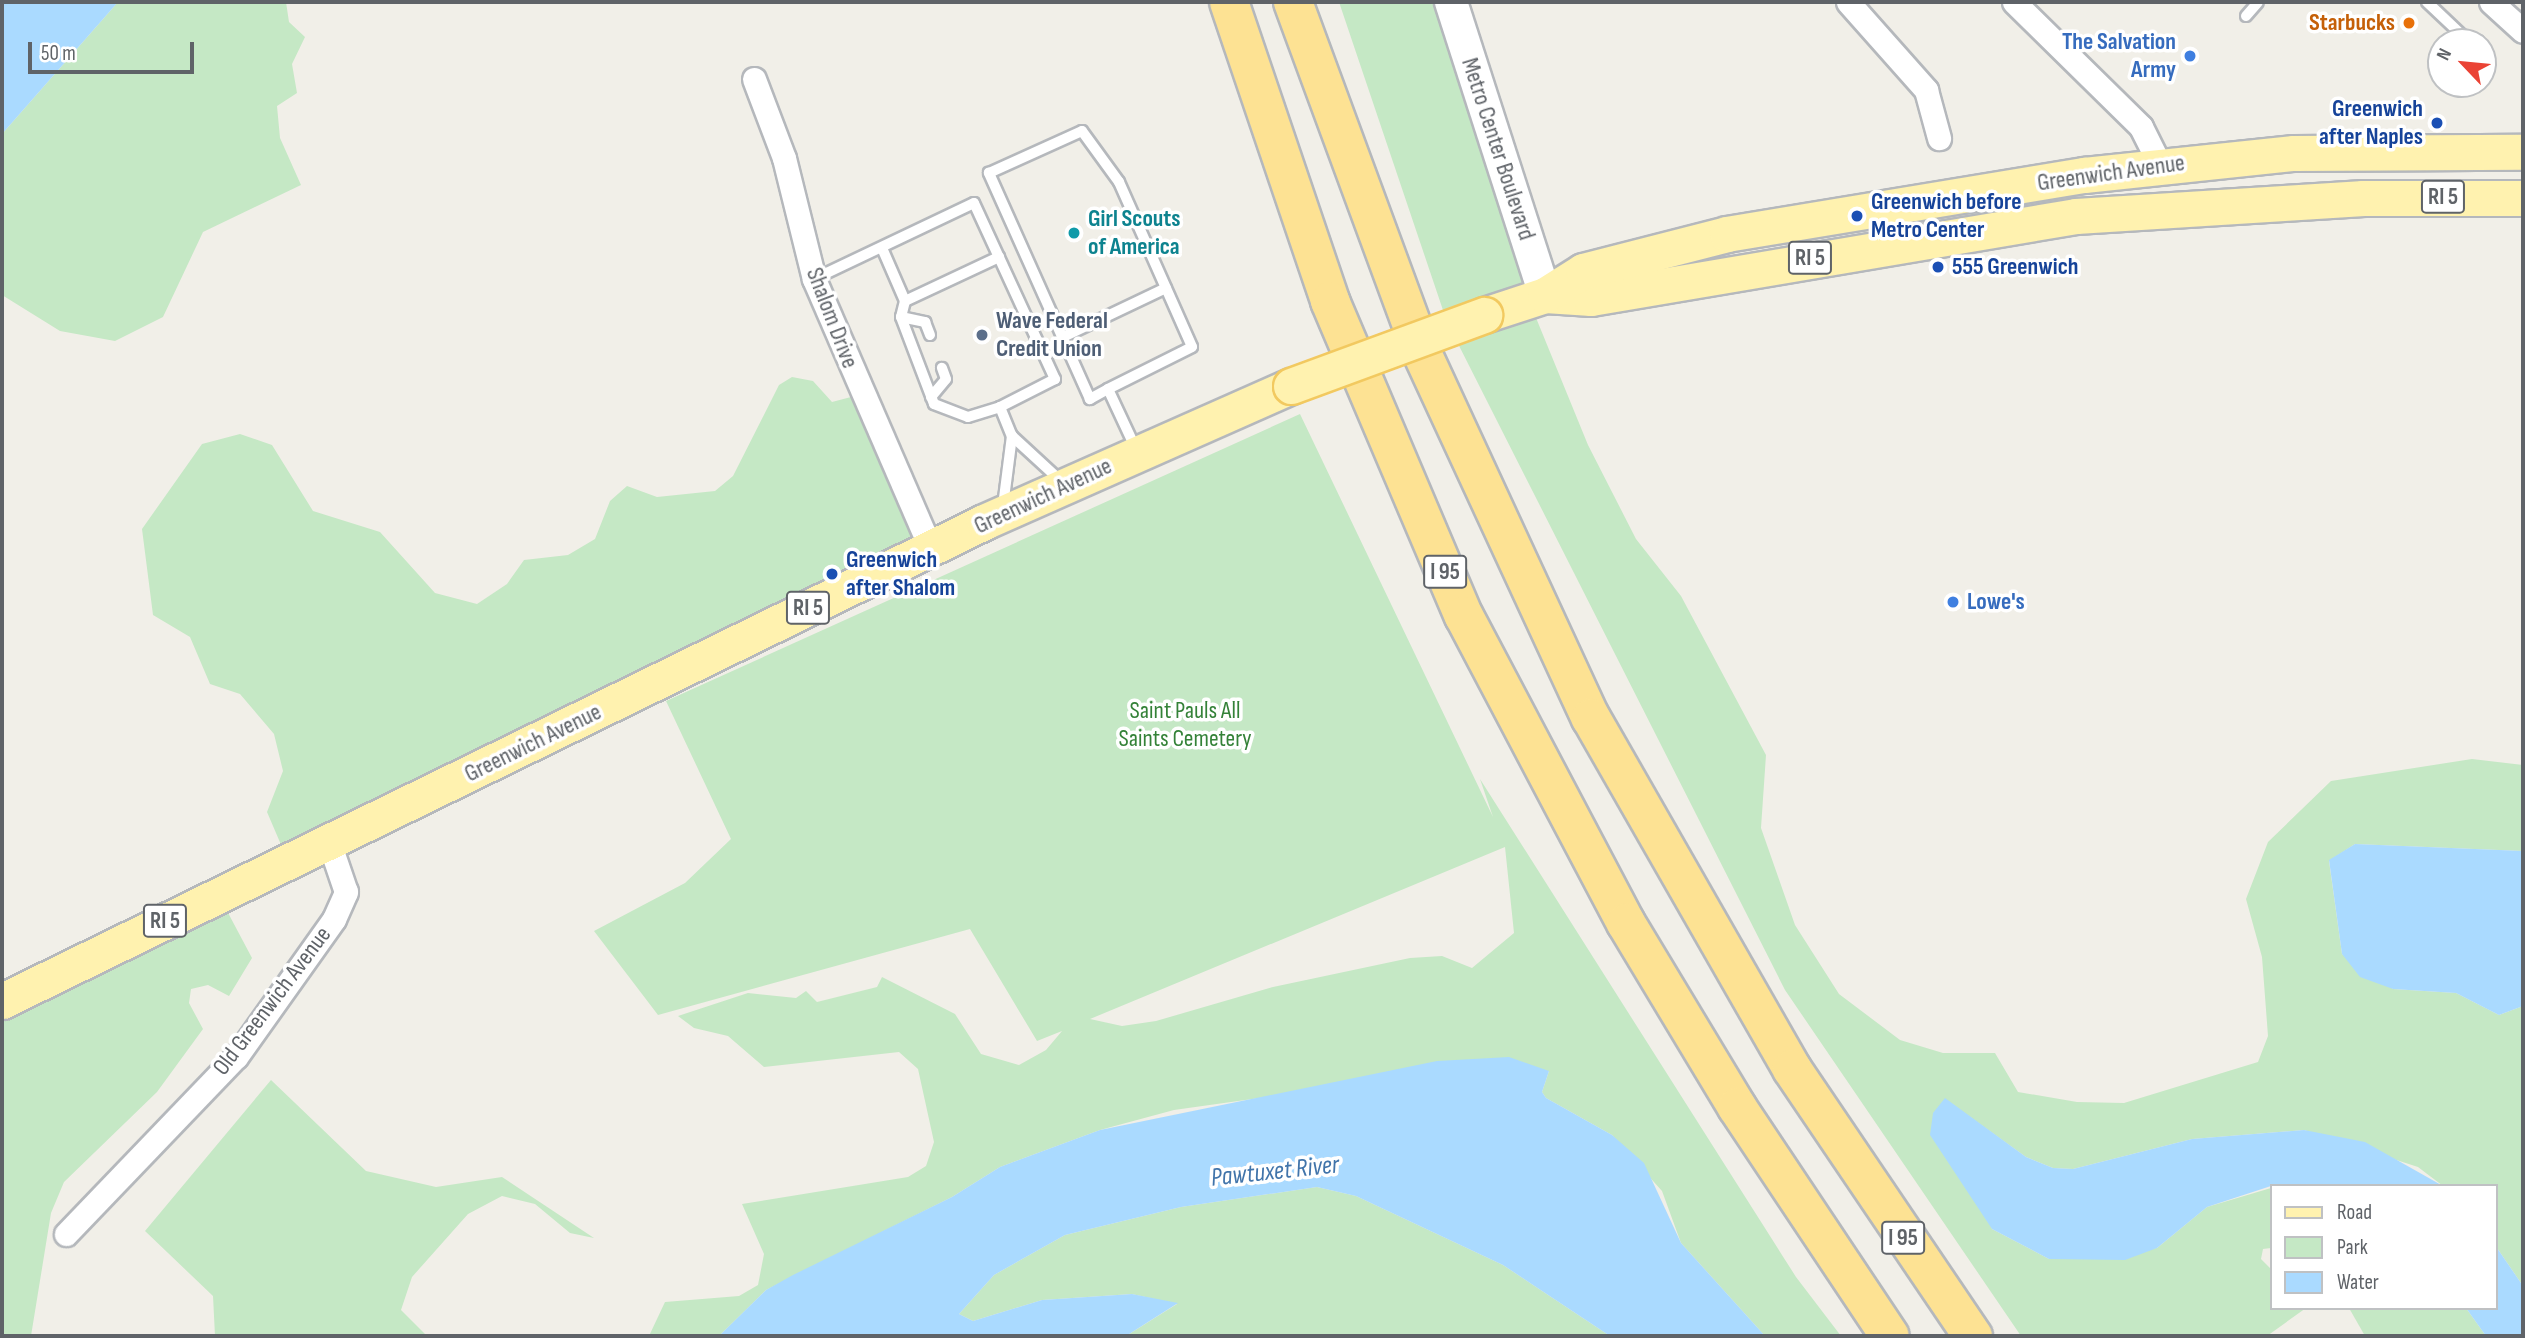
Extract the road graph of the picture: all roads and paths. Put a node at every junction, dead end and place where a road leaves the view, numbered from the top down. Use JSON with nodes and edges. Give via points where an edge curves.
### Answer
{"nodes":[{"id":1,"x":1229,"y":2,"type":"edge"},
{"id":2,"x":1293,"y":2,"type":"edge"},
{"id":3,"x":1451,"y":2,"type":"edge"},
{"id":4,"x":2014,"y":2,"type":"edge"},
{"id":5,"x":2258,"y":2,"type":"edge"},
{"id":6,"x":2427,"y":2,"type":"edge"},
{"id":7,"x":2491,"y":2,"type":"edge"},
{"id":8,"x":1851,"y":3,"type":"edge"},
{"id":9,"x":2246,"y":16,"type":"dead end"},
{"id":10,"x":2455,"y":28,"type":"edge"},
{"id":11,"x":2523,"y":31,"type":"edge"},
{"id":12,"x":754,"y":79,"type":"dead end"},
{"id":13,"x":1939,"y":138,"type":"dead end"},
{"id":14,"x":2523,"y":152,"type":"edge"},
{"id":15,"x":2160,"y":165,"type":"junction"},
{"id":16,"x":2523,"y":198,"type":"edge"},
{"id":17,"x":2164,"y":208,"type":"junction"},
{"id":18,"x":882,"y":248,"type":"junction"},
{"id":19,"x":999,"y":257,"type":"junction"},
{"id":20,"x":814,"y":279,"type":"junction"},
{"id":21,"x":1166,"y":288,"type":"junction"},
{"id":22,"x":1545,"y":295,"type":"junction"},
{"id":23,"x":905,"y":301,"type":"junction"},
{"id":24,"x":901,"y":317,"type":"junction"},
{"id":25,"x":930,"y":335,"type":"dead end"},
{"id":26,"x":1063,"y":337,"type":"junction"},
{"id":27,"x":942,"y":368,"type":"dead end"},
{"id":28,"x":1108,"y":389,"type":"junction"},
{"id":29,"x":932,"y":397,"type":"junction"},
{"id":30,"x":1000,"y":407,"type":"junction"},
{"id":31,"x":1012,"y":436,"type":"junction"},
{"id":32,"x":1137,"y":452,"type":"junction"},
{"id":33,"x":1066,"y":485,"type":"junction"},
{"id":34,"x":1002,"y":514,"type":"junction"},
{"id":35,"x":931,"y":550,"type":"junction"},
{"id":36,"x":329,"y":842,"type":"junction"},
{"id":37,"x":2,"y":1001,"type":"edge"},
{"id":38,"x":1835,"y":1138,"type":"junction"},
{"id":39,"x":66,"y":1234,"type":"dead end"},
{"id":40,"x":1863,"y":1298,"type":"junction"},
{"id":41,"x":1885,"y":1336,"type":"edge"},
{"id":42,"x":1890,"y":1336,"type":"edge"},
{"id":43,"x":1973,"y":1336,"type":"edge"},
{"id":44,"x":2001,"y":1336,"type":"edge"}],
"edges":[{"from":1,"to":40,"type":"highway","number":"I 95","via":[[1330,301],[1464,616],[1626,923]]},
{"from":2,"to":38,"type":"highway","number":"I 95","via":[[1391,275],[1519,573],[1667,860]]},
{"from":3,"to":22,"type":"street","name":"Metro Center Boulevard"},
{"from":4,"to":15,"type":"street","via":[[2141,127]]},
{"from":5,"to":9,"type":"lane"},
{"from":6,"to":10,"type":"lane"},
{"from":7,"to":11,"type":"street"},
{"from":8,"to":13,"type":"street","via":[[1926,90]]},
{"from":12,"to":20,"type":"street","name":"Shalom Drive","via":[[784,158]]},
{"from":14,"to":15,"type":"main road","name":"Greenwich Avenue","number":"RI 5","via":[[2378,149]]},
{"from":15,"to":17,"type":"main road"},
{"from":15,"to":22,"type":"main road","name":"Greenwich Avenue","number":"RI 5","via":[[1727,234],[1583,271]]},
{"from":16,"to":17,"type":"main road","name":"Greenwich Avenue","number":"RI 5"},
{"from":17,"to":22,"type":"main road","name":"Greenwich Avenue","number":"RI 5","via":[[1933,236],[1591,298]]},
{"from":18,"to":19,"type":"lane","via":[[974,203]]},
{"from":18,"to":20,"type":"lane"},
{"from":18,"to":23,"type":"lane"},
{"from":19,"to":23,"type":"lane"},
{"from":19,"to":30,"type":"lane","via":[[1055,379]]},
{"from":20,"to":35,"type":"street","name":"Shalom Drive"},
{"from":21,"to":26,"type":"lane"},
{"from":21,"to":26,"type":"lane","via":[[1119,182],[1083,131],[989,173]]},
{"from":21,"to":28,"type":"lane","via":[[1192,347]]},
{"from":22,"to":32,"type":"main road","name":"Greenwich Avenue","number":"RI 5","bridge":true,"via":[[1291,386]]},
{"from":23,"to":24,"type":"lane"},
{"from":24,"to":25,"type":"lane","via":[[925,322]]},
{"from":24,"to":29,"type":"lane"},
{"from":26,"to":28,"type":"lane","via":[[1090,399]]},
{"from":27,"to":29,"type":"lane","via":[[946,379]]},
{"from":28,"to":32,"type":"lane"},
{"from":29,"to":30,"type":"lane","via":[[950,414],[968,417]]},
{"from":30,"to":31,"type":"lane"},
{"from":31,"to":33,"type":"lane"},
{"from":31,"to":34,"type":"lane"},
{"from":32,"to":33,"type":"main road","name":"Greenwich Avenue","number":"RI 5"},
{"from":33,"to":34,"type":"main road","name":"Greenwich Avenue","number":"RI 5"},
{"from":34,"to":35,"type":"main road","name":"Greenwich Avenue","number":"RI 5"},
{"from":35,"to":36,"type":"main road","name":"Greenwich Avenue","number":"RI 5"},
{"from":36,"to":37,"type":"main road","number":"RI 5"},
{"from":36,"to":39,"type":"street","name":"Old Greenwich Avenue","via":[[346,892],[334,919],[236,1057]]},
{"from":38,"to":43,"type":"highway","number":"I 95"},
{"from":38,"to":44,"type":"highway"},
{"from":40,"to":41,"type":"highway"},
{"from":40,"to":42,"type":"highway","number":"I 95"}]}
